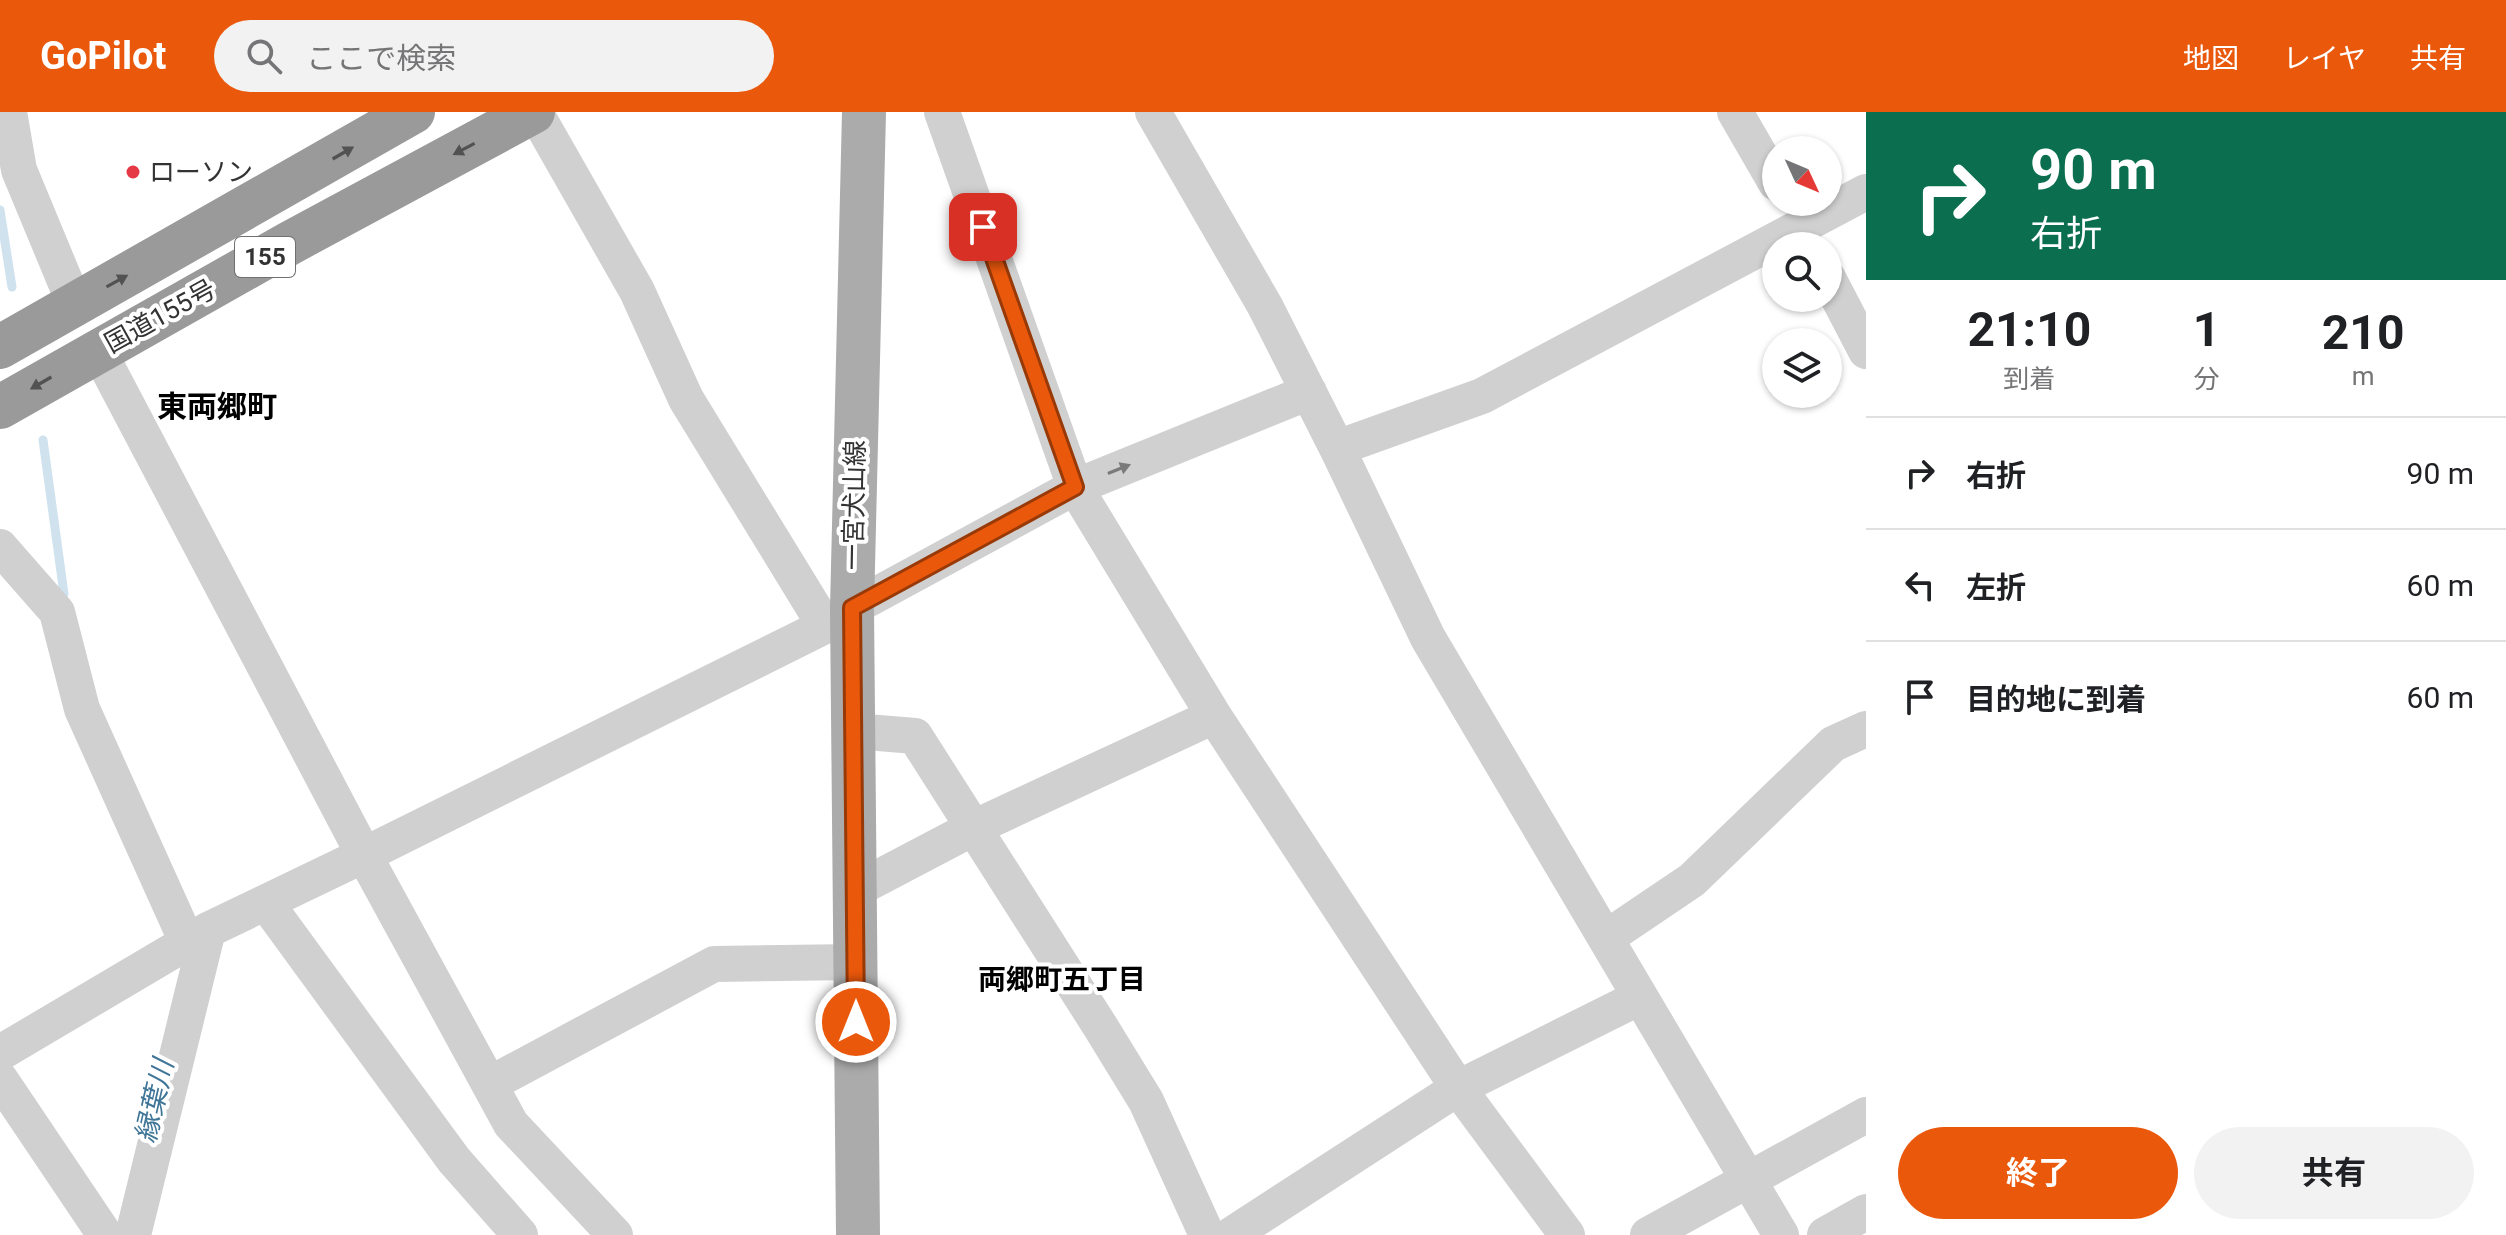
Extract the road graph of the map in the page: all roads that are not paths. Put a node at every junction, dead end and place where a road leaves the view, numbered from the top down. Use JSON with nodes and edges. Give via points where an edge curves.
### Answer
{"nodes":[{"id":1,"x":9,"y":112,"type":"edge"},
{"id":2,"x":413,"y":112,"type":"edge"},
{"id":3,"x":534,"y":112,"type":"edge"},
{"id":4,"x":864,"y":112,"type":"edge"},
{"id":5,"x":942,"y":112,"type":"edge"},
{"id":6,"x":1153,"y":112,"type":"edge"},
{"id":7,"x":1735,"y":112,"type":"edge"},
{"id":8,"x":1762,"y":159,"type":"edge"},
{"id":9,"x":9,"y":178,"type":"edge"},
{"id":10,"x":1866,"y":192,"type":"edge"},
{"id":11,"x":1800,"y":225,"type":"edge"},
{"id":12,"x":75,"y":305,"type":"junction"},
{"id":13,"x":1842,"y":305,"type":"edge"},
{"id":14,"x":0,"y":347,"type":"edge"},
{"id":15,"x":98,"y":350,"type":"junction"},
{"id":16,"x":1866,"y":351,"type":"edge"},
{"id":17,"x":1309,"y":392,"type":"junction"},
{"id":18,"x":0,"y":407,"type":"edge"},
{"id":19,"x":1337,"y":448,"type":"junction"},
{"id":20,"x":1075,"y":487,"type":"junction"},
{"id":21,"x":0,"y":547,"type":"edge"},
{"id":22,"x":838,"y":617,"type":"junction"},
{"id":23,"x":1214,"y":716,"type":"junction"},
{"id":24,"x":1866,"y":729,"type":"edge"},
{"id":25,"x":854,"y":731,"type":"junction"},
{"id":26,"x":973,"y":828,"type":"junction"},
{"id":27,"x":364,"y":855,"type":"junction"},
{"id":28,"x":855,"y":890,"type":"junction"},
{"id":29,"x":266,"y":903,"type":"junction"},
{"id":30,"x":197,"y":936,"type":"junction"},
{"id":31,"x":1606,"y":938,"type":"junction"},
{"id":32,"x":856,"y":962,"type":"junction"},
{"id":33,"x":1640,"y":997,"type":"junction"},
{"id":34,"x":0,"y":1053,"type":"edge"},
{"id":35,"x":0,"y":1079,"type":"edge"},
{"id":36,"x":490,"y":1084,"type":"junction"},
{"id":37,"x":1458,"y":1088,"type":"junction"},
{"id":38,"x":1866,"y":1115,"type":"edge"},
{"id":39,"x":1749,"y":1181,"type":"junction"},
{"id":40,"x":1866,"y":1212,"type":"edge"},
{"id":41,"x":105,"y":1235,"type":"edge"},
{"id":42,"x":133,"y":1235,"type":"edge"},
{"id":43,"x":520,"y":1235,"type":"edge"},
{"id":44,"x":615,"y":1235,"type":"edge"},
{"id":45,"x":858,"y":1235,"type":"edge"},
{"id":46,"x":1207,"y":1235,"type":"edge"},
{"id":47,"x":1231,"y":1235,"type":"edge"},
{"id":48,"x":1567,"y":1235,"type":"edge"},
{"id":49,"x":1648,"y":1235,"type":"edge"},
{"id":50,"x":1781,"y":1235,"type":"edge"},
{"id":51,"x":1825,"y":1235,"type":"edge"}],
"edges":[{"from":1,"to":9,"type":"street"},
{"from":12,"to":2,"type":"highway","name":"国道155号","number":"155","one_way":true},
{"from":3,"to":15,"type":"highway","name":"国道155号","number":"155","one_way":true},
{"from":3,"to":22,"type":"street","via":[[637,291],[686,399]]},
{"from":4,"to":22,"type":"main road","name":"一宮犬山線"},
{"from":5,"to":20,"type":"street"},
{"from":6,"to":17,"type":"street"},
{"from":7,"to":8,"type":"street"},
{"from":9,"to":12,"type":"street"},
{"from":10,"to":11,"type":"street"},
{"from":11,"to":19,"type":"street","via":[[1482,396]]},
{"from":12,"to":14,"type":"highway","name":"国道155号","number":"155"},
{"from":13,"to":16,"type":"street"},
{"from":15,"to":18,"type":"highway","name":"国道155号","number":"155","one_way":true},
{"from":15,"to":27,"type":"street"},
{"from":17,"to":19,"type":"street"},
{"from":20,"to":17,"type":"street","one_way":true},
{"from":19,"to":31,"type":"street","via":[[1428,638]]},
{"from":20,"to":22,"type":"street"},
{"from":20,"to":23,"type":"street"},
{"from":21,"to":30,"type":"street","via":[[57,612],[82,709]]},
{"from":22,"to":25,"type":"main road","name":"一宮犬山線"},
{"from":22,"to":27,"type":"street"},
{"from":23,"to":26,"type":"street"},
{"from":23,"to":37,"type":"street"},
{"from":24,"to":31,"type":"street","via":[[1833,744],[1692,880]]},
{"from":25,"to":26,"type":"street","via":[[915,736]]},
{"from":25,"to":28,"type":"main road","name":"一宮犬山線"},
{"from":26,"to":28,"type":"street"},
{"from":26,"to":46,"type":"street","via":[[1146,1101]]},
{"from":27,"to":29,"type":"street"},
{"from":27,"to":36,"type":"street"},
{"from":28,"to":32,"type":"main road","name":"一宮犬山線"},
{"from":29,"to":30,"type":"street"},
{"from":29,"to":43,"type":"street","via":[[454,1160]]},
{"from":30,"to":34,"type":"street"},
{"from":30,"to":42,"type":"street"},
{"from":31,"to":33,"type":"street"},
{"from":32,"to":36,"type":"street","via":[[714,964]]},
{"from":32,"to":45,"type":"main road","name":"一宮犬山線"},
{"from":33,"to":37,"type":"street"},
{"from":33,"to":39,"type":"street"},
{"from":35,"to":41,"type":"street"},
{"from":36,"to":44,"type":"street","via":[[511,1124]]},
{"from":37,"to":47,"type":"street"},
{"from":37,"to":48,"type":"street"},
{"from":38,"to":39,"type":"street"},
{"from":39,"to":49,"type":"street"},
{"from":39,"to":50,"type":"street"},
{"from":40,"to":51,"type":"street"}]}
